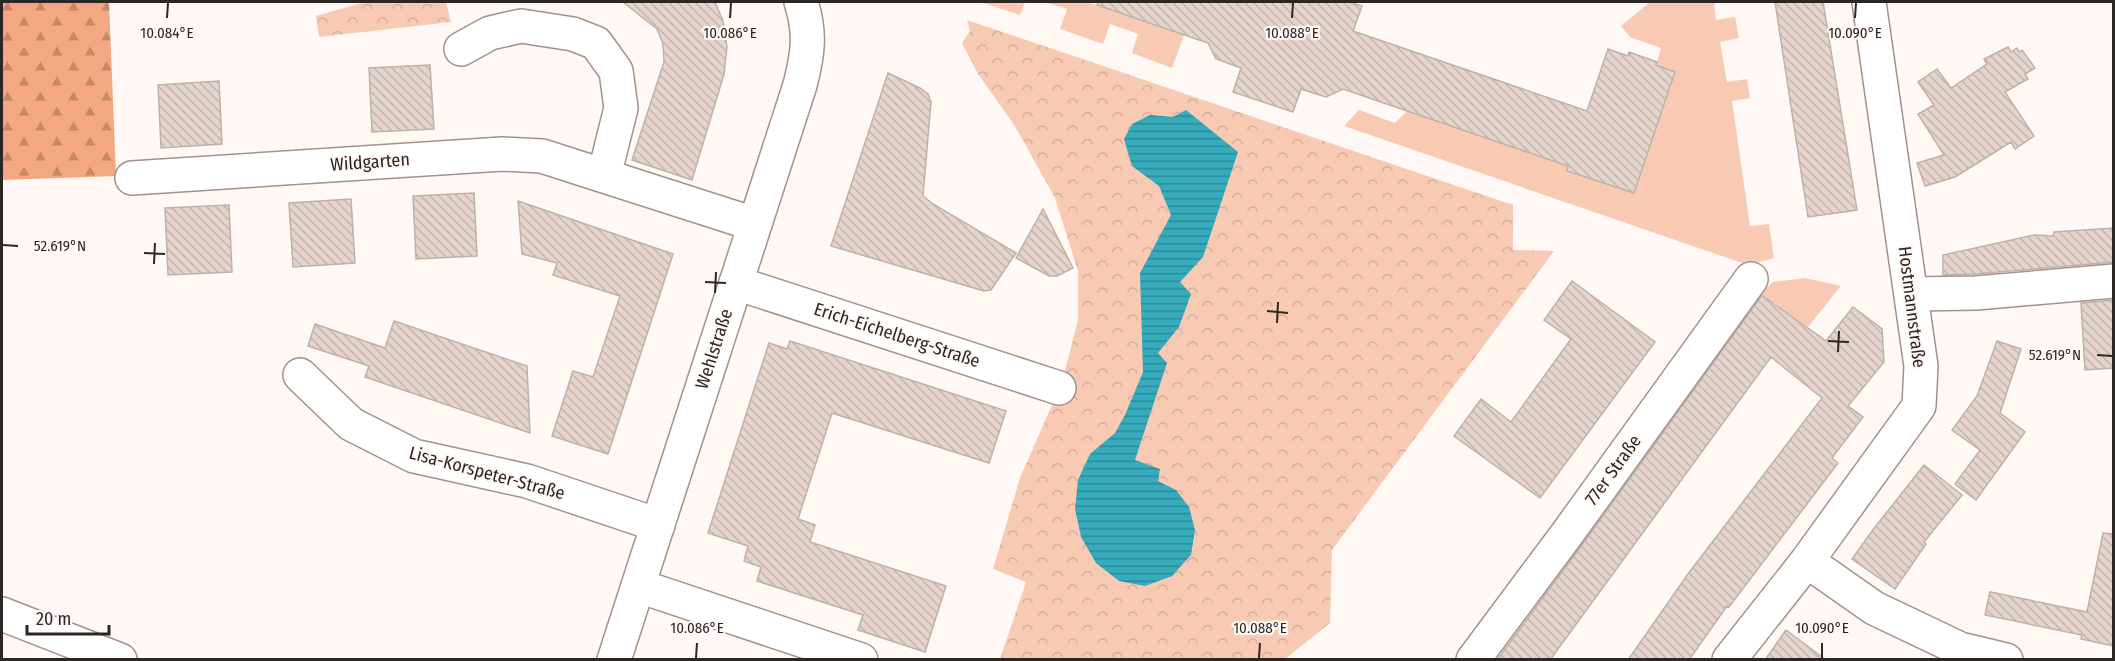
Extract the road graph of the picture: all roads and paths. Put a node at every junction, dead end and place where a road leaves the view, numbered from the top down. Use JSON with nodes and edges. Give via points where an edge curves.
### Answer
{"nodes":[{"id":1,"x":801,"y":2,"type":"edge"},
{"id":2,"x":1869,"y":2,"type":"edge"},
{"id":3,"x":460,"y":49,"type":"dead end"},
{"id":4,"x":604,"y":176,"type":"junction"},
{"id":5,"x":132,"y":178,"type":"dead end"},
{"id":6,"x":754,"y":224,"type":"junction"},
{"id":7,"x":1752,"y":279,"type":"dead end"},
{"id":8,"x":2114,"y":281,"type":"edge"},
{"id":9,"x":736,"y":283,"type":"junction"},
{"id":10,"x":1912,"y":294,"type":"junction"},
{"id":11,"x":300,"y":375,"type":"dead end"},
{"id":12,"x":1059,"y":388,"type":"dead end"},
{"id":13,"x":658,"y":525,"type":"junction"},
{"id":14,"x":1807,"y":561,"type":"junction"},
{"id":15,"x":639,"y":586,"type":"junction"},
{"id":16,"x":2,"y":614,"type":"edge"},
{"id":17,"x":120,"y":660,"type":"edge"},
{"id":18,"x":614,"y":660,"type":"edge"},
{"id":19,"x":861,"y":660,"type":"edge"},
{"id":20,"x":1473,"y":660,"type":"edge"},
{"id":21,"x":1729,"y":660,"type":"edge"},
{"id":22,"x":2006,"y":660,"type":"edge"}],
"edges":[{"from":1,"to":6,"type":"street","name":"Wehlstraße","via":[[808,28],[805,64]]},
{"from":2,"to":10,"type":"street","name":"Hostmannstraße"},
{"from":3,"to":4,"type":"street","via":[[490,33],[521,26],[573,34],[596,43],[616,71],[621,108]]},
{"from":4,"to":5,"type":"street","name":"Wildgarten","via":[[542,156],[502,154]]},
{"from":4,"to":6,"type":"street","name":"Wildgarten"},
{"from":6,"to":9,"type":"street","name":"Wehlstraße"},
{"from":7,"to":20,"type":"street","name":"77er Straße"},
{"from":8,"to":10,"type":"street","via":[[1976,293]]},
{"from":9,"to":12,"type":"street","name":"Erich-Eichelberg-Straße"},
{"from":9,"to":13,"type":"street","name":"Wehlstraße"},
{"from":10,"to":14,"type":"street","name":"Hostmannstraße","via":[[1921,366],[1919,406]]},
{"from":11,"to":13,"type":"street","name":"Lisa-Korspeter-Straße","via":[[351,424],[414,456],[526,481]]},
{"from":13,"to":15,"type":"street","name":"Wehlstraße"},
{"from":14,"to":21,"type":"street","name":"Hostmannstraße"},
{"from":14,"to":22,"type":"street","via":[[1874,608],[1960,649]]},
{"from":15,"to":18,"type":"street","name":"Wehlstraße"},
{"from":15,"to":19,"type":"street"},
{"from":16,"to":17,"type":"street"}]}
